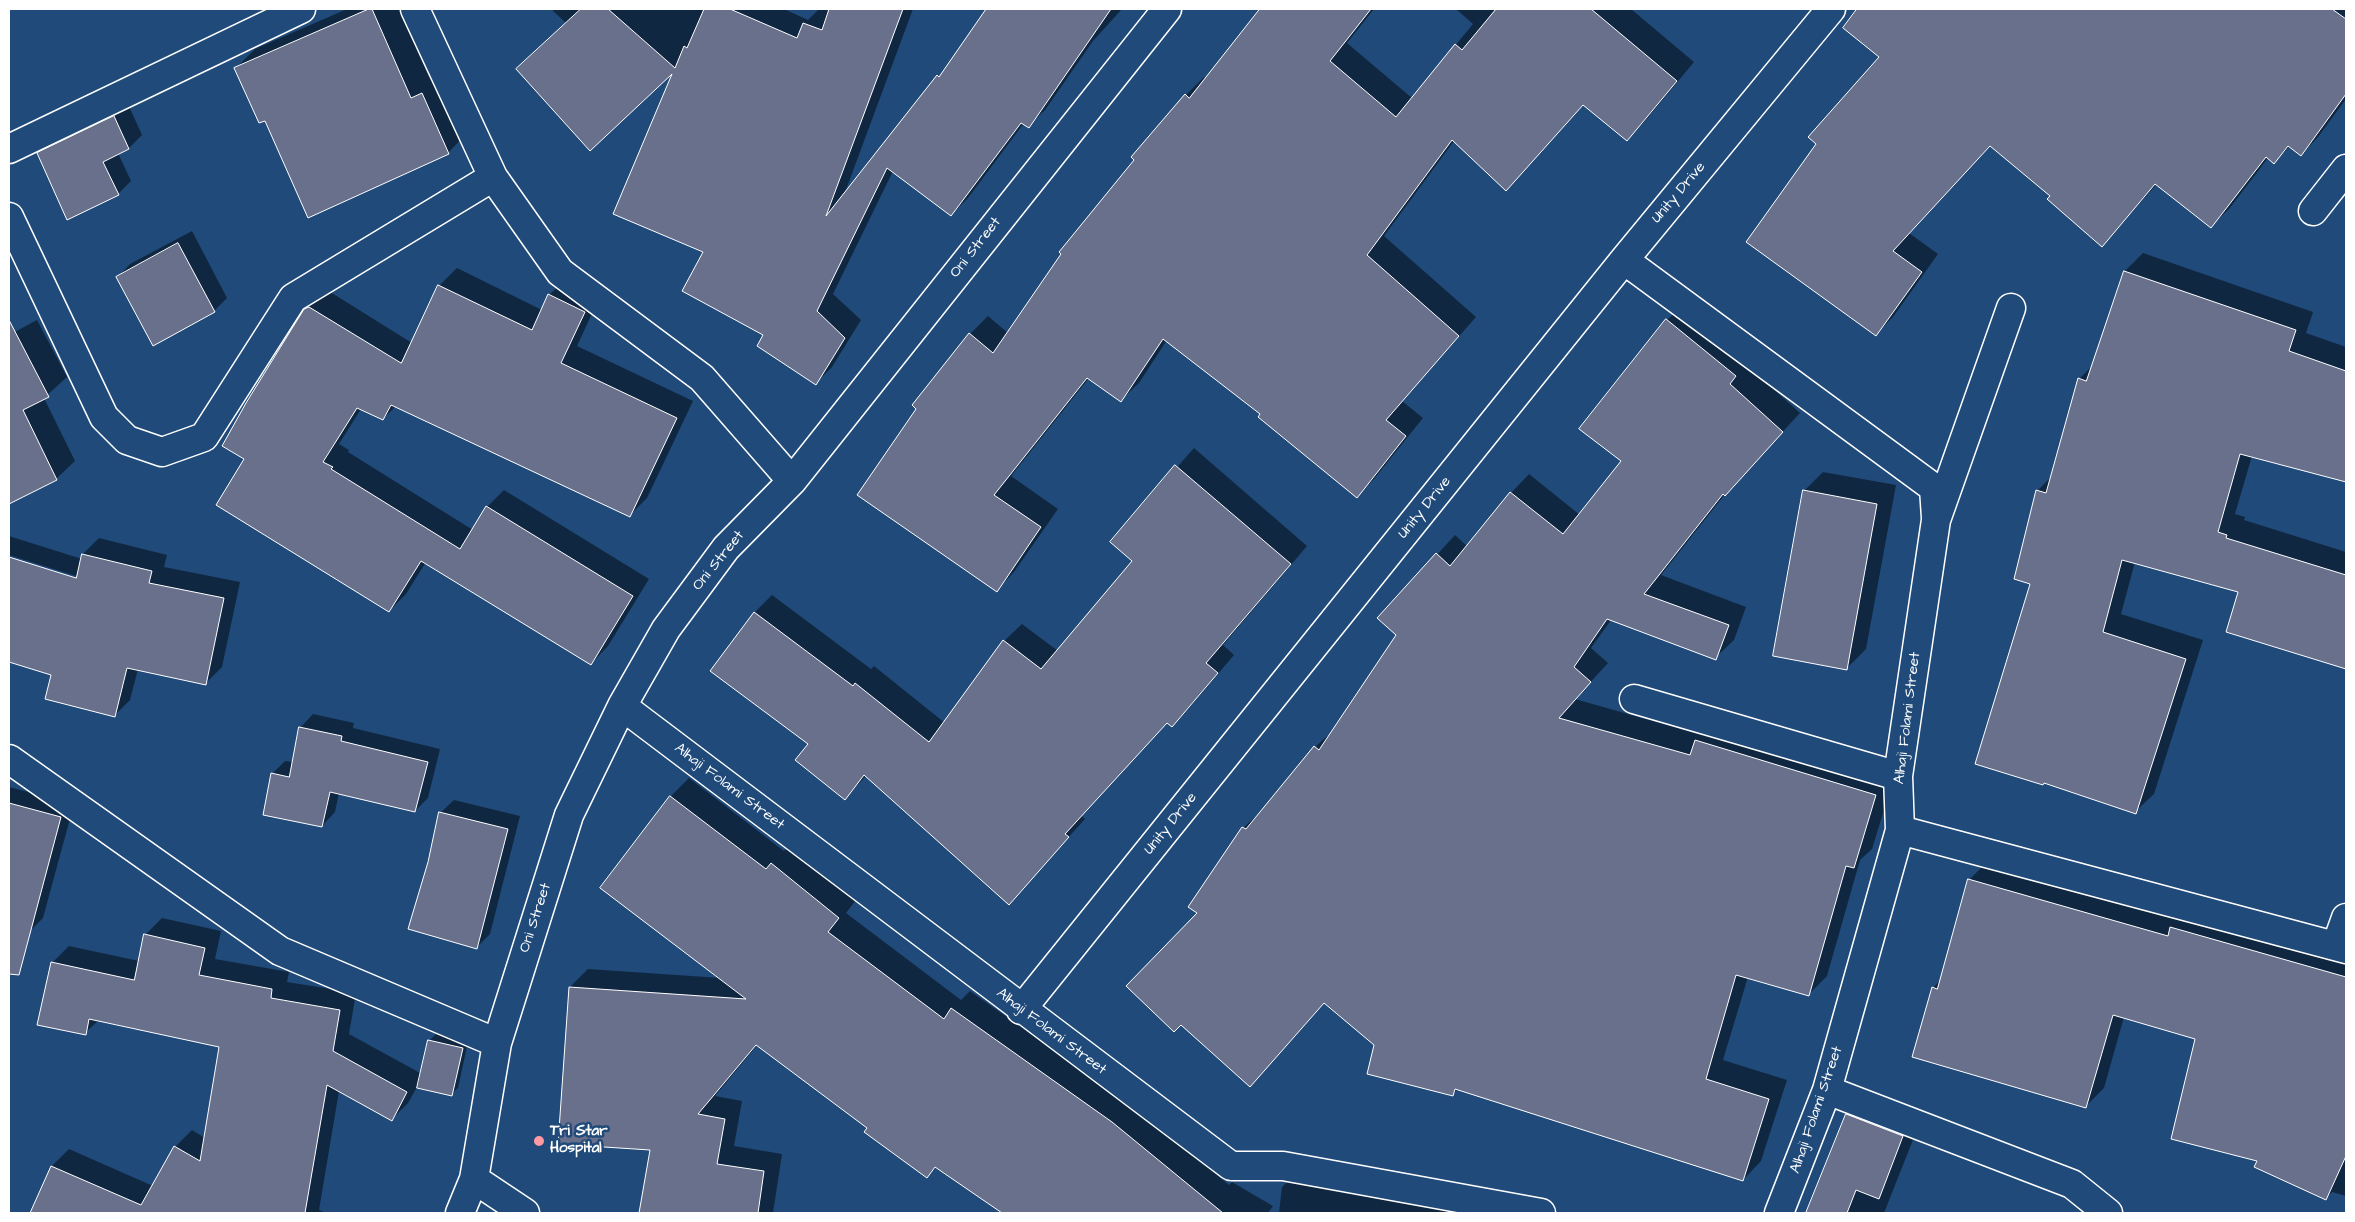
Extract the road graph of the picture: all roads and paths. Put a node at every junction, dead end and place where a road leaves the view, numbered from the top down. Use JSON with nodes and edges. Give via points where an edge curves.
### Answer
{"nodes":[{"id":1,"x":301,"y":9,"type":"edge"},
{"id":2,"x":415,"y":9,"type":"edge"},
{"id":3,"x":1166,"y":9,"type":"edge"},
{"id":4,"x":1831,"y":9,"type":"edge"},
{"id":5,"x":9,"y":149,"type":"edge"},
{"id":6,"x":2346,"y":169,"type":"edge"},
{"id":7,"x":493,"y":177,"type":"junction"},
{"id":8,"x":2313,"y":211,"type":"dead end"},
{"id":9,"x":9,"y":217,"type":"edge"},
{"id":10,"x":1624,"y":260,"type":"junction"},
{"id":11,"x":2011,"y":308,"type":"dead end"},
{"id":12,"x":792,"y":481,"type":"junction"},
{"id":13,"x":1936,"y":520,"type":"junction"},
{"id":14,"x":1634,"y":699,"type":"dead end"},
{"id":15,"x":622,"y":706,"type":"junction"},
{"id":16,"x":9,"y":758,"type":"edge"},
{"id":17,"x":1898,"y":776,"type":"junction"},
{"id":18,"x":1900,"y":830,"type":"junction"},
{"id":19,"x":2346,"y":918,"type":"edge"},
{"id":20,"x":2341,"y":948,"type":"edge"},
{"id":21,"x":1022,"y":1010,"type":"junction"},
{"id":22,"x":497,"y":1043,"type":"junction"},
{"id":23,"x":1827,"y":1090,"type":"junction"},
{"id":24,"x":474,"y":1179,"type":"junction"},
{"id":25,"x":460,"y":1213,"type":"edge"},
{"id":26,"x":525,"y":1213,"type":"edge"},
{"id":27,"x":1541,"y":1213,"type":"edge"},
{"id":28,"x":1779,"y":1213,"type":"edge"},
{"id":29,"x":2108,"y":1213,"type":"edge"}],
"edges":[{"from":1,"to":5,"type":"street"},
{"from":2,"to":7,"type":"street"},
{"from":3,"to":12,"type":"street","name":"Oni Street"},
{"from":4,"to":10,"type":"street","name":"Unity Drive"},
{"from":6,"to":8,"type":"street"},
{"from":7,"to":9,"type":"street","via":[[293,298],[204,438],[162,452],[127,440],[104,417]]},
{"from":7,"to":12,"type":"street","via":[[560,272],[702,378]]},
{"from":10,"to":13,"type":"street","via":[[1934,488]]},
{"from":10,"to":21,"type":"street","name":"Unity Drive"},
{"from":11,"to":13,"type":"street","name":"Alhaji Folami Street"},
{"from":12,"to":15,"type":"street","name":"Oni Street","via":[[726,548],[666,629]]},
{"from":13,"to":17,"type":"street","name":"Alhaji Folami Street"},
{"from":14,"to":17,"type":"street"},
{"from":15,"to":21,"type":"street","name":"Alhaji Folami Street"},
{"from":15,"to":22,"type":"street","name":"Oni Street","via":[[569,815]]},
{"from":16,"to":22,"type":"street","via":[[280,951]]},
{"from":17,"to":18,"type":"street","name":"Alhaji Folami Street"},
{"from":18,"to":20,"type":"street"},
{"from":18,"to":23,"type":"street","name":"Alhaji Folami Street"},
{"from":19,"to":20,"type":"street"},
{"from":21,"to":27,"type":"street","name":"Alhaji Folami Street","via":[[1230,1166],[1283,1166]]},
{"from":22,"to":24,"type":"street","name":"Oni Street"},
{"from":23,"to":28,"type":"street","name":"Alhaji Folami Street"},
{"from":23,"to":29,"type":"street","via":[[2072,1184]]},
{"from":24,"to":25,"type":"street","name":"Oni Street"},
{"from":24,"to":26,"type":"street"}]}
